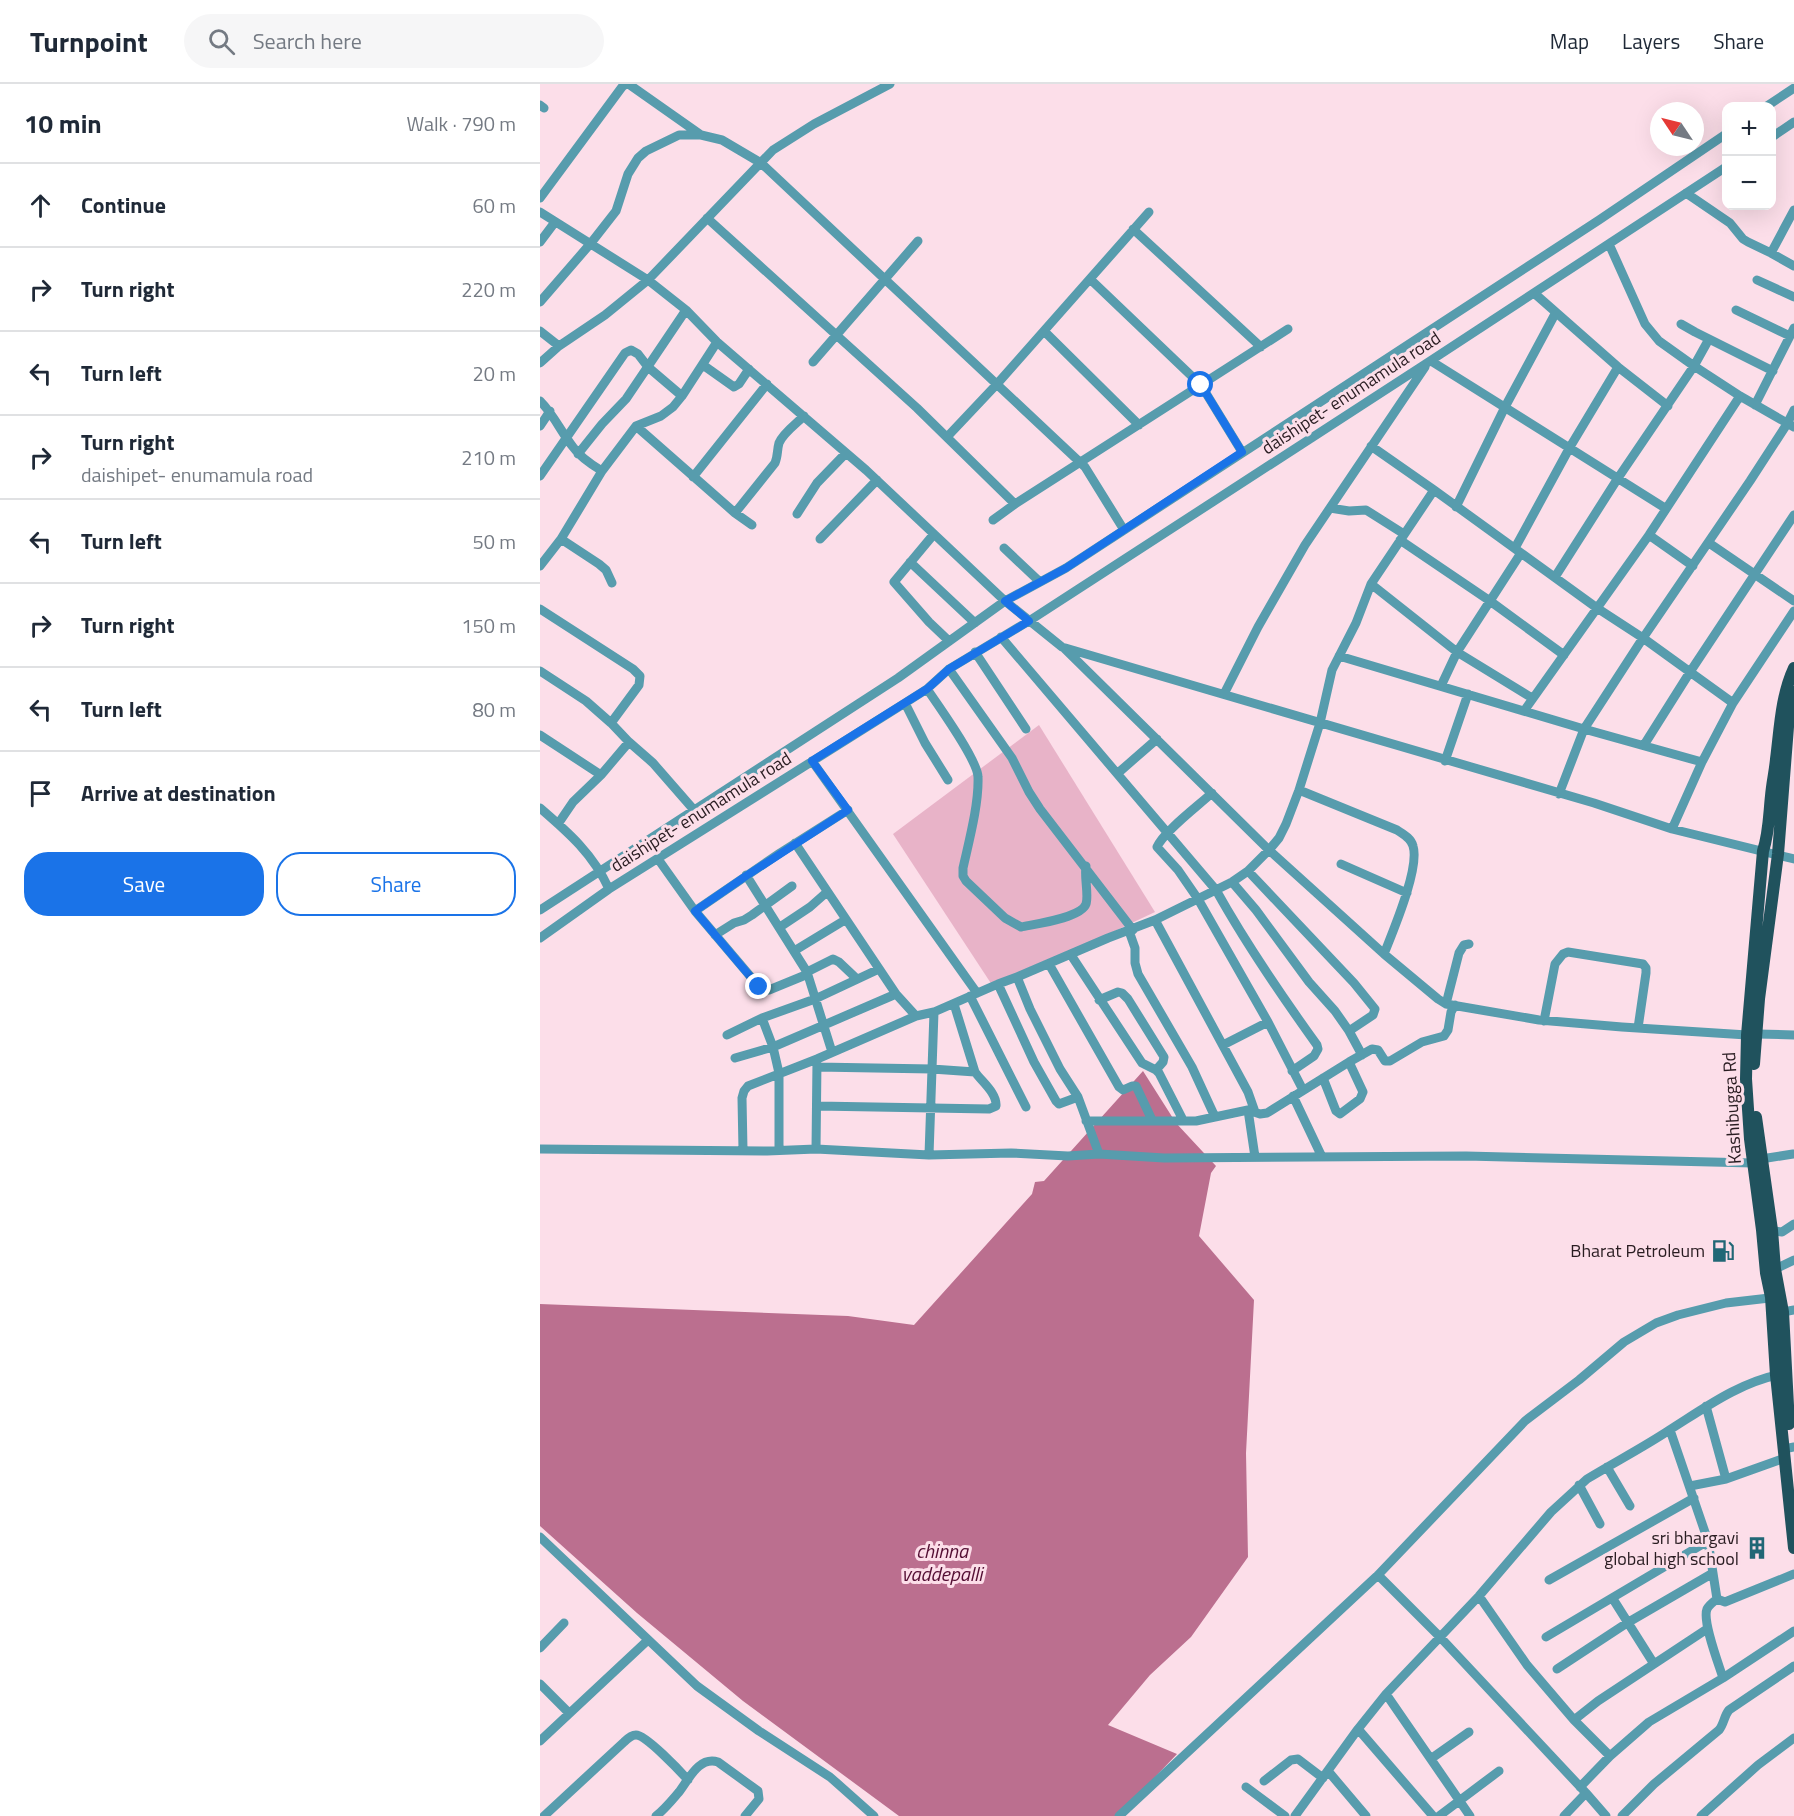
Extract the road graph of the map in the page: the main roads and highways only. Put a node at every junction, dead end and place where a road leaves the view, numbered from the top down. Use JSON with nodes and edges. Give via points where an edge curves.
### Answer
{"nodes":[{"id":1,"x":1794,"y":668,"type":"edge"},
{"id":2,"x":1794,"y":692,"type":"edge"},
{"id":3,"x":1785,"y":771,"type":"edge"},
{"id":4,"x":1752,"y":1034,"type":"junction"},
{"id":5,"x":1776,"y":1297,"type":"junction"},
{"id":6,"x":1789,"y":1311,"type":"edge"},
{"id":7,"x":1781,"y":1374,"type":"junction"},
{"id":8,"x":1790,"y":1454,"type":"edge"},
{"id":9,"x":1794,"y":1548,"type":"edge"}],
"edges":[{"from":1,"to":3,"type":"main road","name":"Kashibugga Rd","via":[[1785,693]]},
{"from":2,"to":3,"type":"main road","name":"Kashibugga Rd"},
{"from":3,"to":4,"type":"main road","name":"Kashibugga Rd","via":[[1778,854]]},
{"from":3,"to":4,"type":"main road","name":"Kashibugga Rd","via":[[1772,785],[1762,851]]},
{"from":4,"to":5,"type":"main road","name":"Kashibugga Rd","via":[[1746,1079]]},
{"from":5,"to":6,"type":"main road","name":"Kashibugga Rd"},
{"from":5,"to":7,"type":"main road","name":"Kashibugga Rd"},
{"from":6,"to":7,"type":"main road","name":"Kashibugga Rd"},
{"from":7,"to":8,"type":"main road","name":"Kashibugga Rd"},
{"from":8,"to":9,"type":"main road","name":"Kashibugga Rd"}]}
